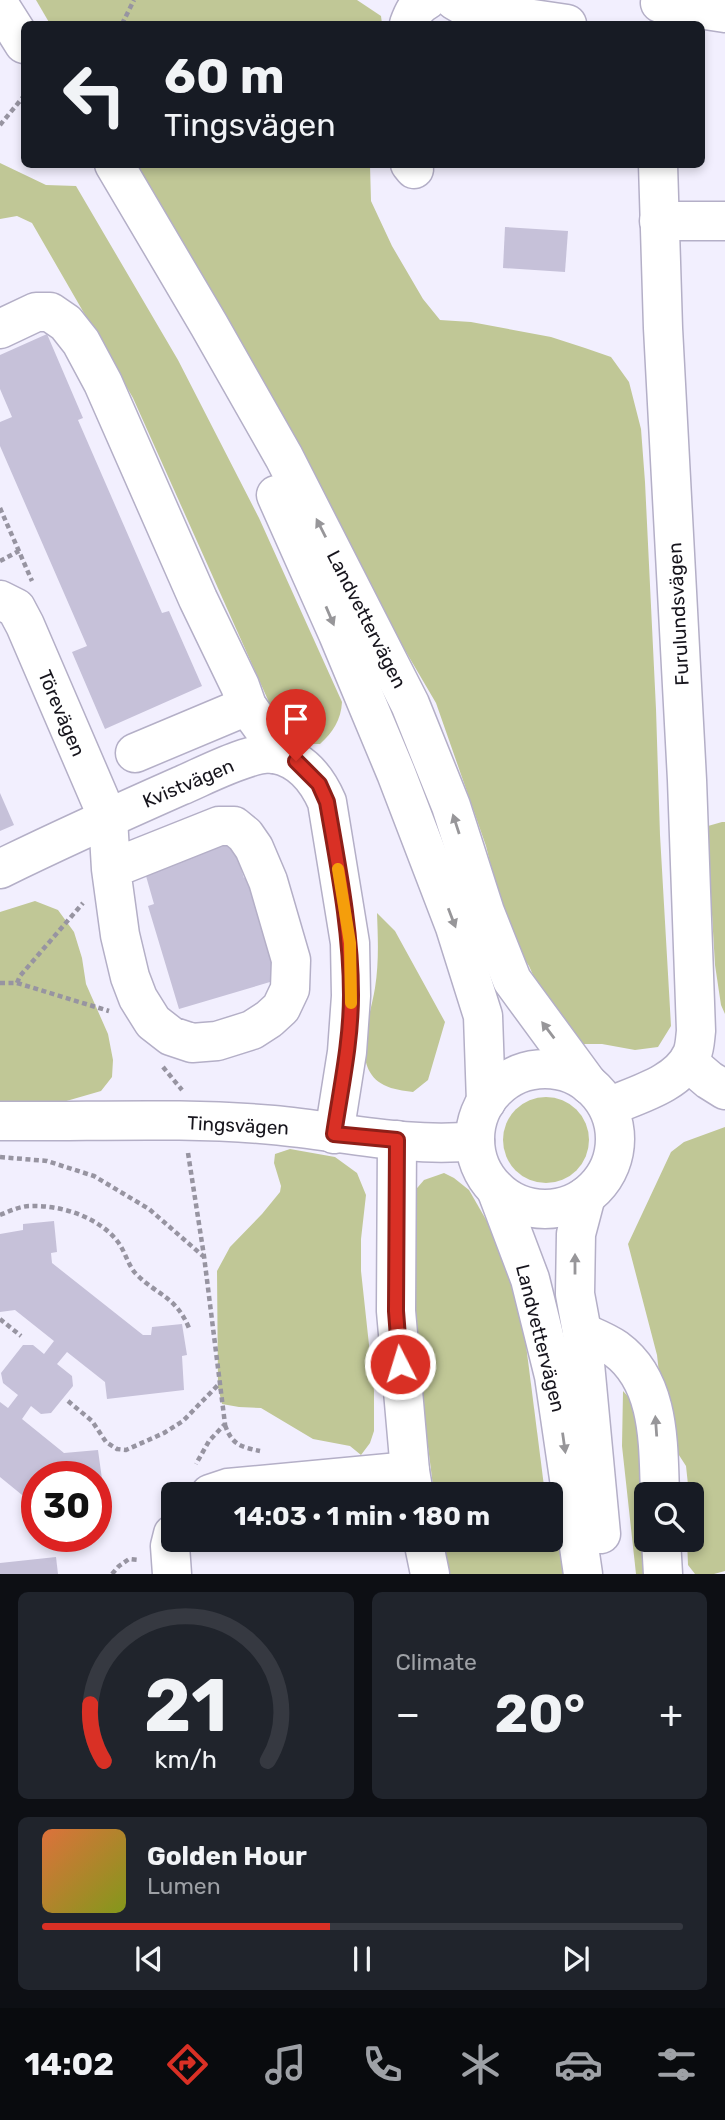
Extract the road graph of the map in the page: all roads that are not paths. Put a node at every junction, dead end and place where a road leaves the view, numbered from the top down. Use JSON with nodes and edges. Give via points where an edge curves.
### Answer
{"nodes":[{"id":1,"x":22,"y":0,"type":"edge"},
{"id":2,"x":427,"y":0,"type":"edge"},
{"id":3,"x":454,"y":0,"type":"edge"},
{"id":4,"x":0,"y":6,"type":"edge"},
{"id":5,"x":660,"y":9,"type":"edge"},
{"id":6,"x":725,"y":13,"type":"edge"},
{"id":7,"x":33,"y":21,"type":"edge"},
{"id":8,"x":409,"y":21,"type":"edge"},
{"id":9,"x":546,"y":21,"type":"edge"},
{"id":10,"x":21,"y":39,"type":"edge"},
{"id":11,"x":99,"y":168,"type":"edge"},
{"id":12,"x":116,"y":168,"type":"edge"},
{"id":13,"x":658,"y":168,"type":"edge"},
{"id":14,"x":659,"y":221,"type":"junction"},
{"id":15,"x":725,"y":221,"type":"edge"},
{"id":16,"x":0,"y":329,"type":"edge"},
{"id":17,"x":10,"y":561,"type":"edge"},
{"id":18,"x":8,"y":604,"type":"edge"},
{"id":19,"x":247,"y":706,"type":"junction"},
{"id":20,"x":135,"y":754,"type":"dead end"},
{"id":21,"x":273,"y":754,"type":"junction"},
{"id":22,"x":108,"y":818,"type":"junction"},
{"id":23,"x":0,"y":869,"type":"edge"},
{"id":24,"x":111,"y":869,"type":"junction"},
{"id":25,"x":688,"y":1062,"type":"junction"},
{"id":26,"x":725,"y":1090,"type":"edge"},
{"id":27,"x":599,"y":1096,"type":"junction"},
{"id":28,"x":486,"y":1102,"type":"junction"},
{"id":29,"x":0,"y":1121,"type":"edge"},
{"id":30,"x":334,"y":1134,"type":"junction"},
{"id":31,"x":397,"y":1140,"type":"junction"},
{"id":32,"x":475,"y":1141,"type":"junction"},
{"id":33,"x":496,"y":1189,"type":"junction"},
{"id":34,"x":586,"y":1196,"type":"junction"},
{"id":35,"x":582,"y":1332,"type":"junction"},
{"id":36,"x":412,"y":1482,"type":"edge"},
{"id":37,"x":659,"y":1482,"type":"edge"},
{"id":38,"x":571,"y":1548,"type":"edge"},
{"id":39,"x":170,"y":1552,"type":"edge"},
{"id":40,"x":662,"y":1552,"type":"edge"},
{"id":41,"x":172,"y":1574,"type":"edge"},
{"id":42,"x":604,"y":1574,"type":"edge"},
{"id":43,"x":663,"y":1574,"type":"edge"}],
"edges":[{"from":1,"to":7,"type":"street"},
{"from":2,"to":8,"type":"street"},
{"from":3,"to":9,"type":"street","via":[[471,10]]},
{"from":4,"to":10,"type":"street"},
{"from":5,"to":6,"type":"street"},
{"from":11,"to":28,"type":"street","name":"Landvettervägen","one_way":true,"via":[[188,324],[287,516],[396,773],[455,926],[483,1016]]},
{"from":27,"to":12,"type":"street","name":"Landvettervägen","one_way":true,"via":[[512,980],[410,704],[284,457]]},
{"from":13,"to":14,"type":"street","name":"Furulundsvägen"},
{"from":14,"to":15,"type":"street"},
{"from":14,"to":25,"type":"street","name":"Furulundsvägen","via":[[696,1031]]},
{"from":16,"to":19,"type":"street","via":[[36,312],[50,312],[81,342]]},
{"from":17,"to":18,"type":"street","name":"Törevägen"},
{"from":18,"to":22,"type":"street","name":"Törevägen"},
{"from":19,"to":20,"type":"street"},
{"from":19,"to":21,"type":"street","via":[[265,731]]},
{"from":21,"to":22,"type":"street","name":"Kvistvägen","via":[[237,761]]},
{"from":21,"to":30,"type":"street","via":[[296,761],[319,784],[336,851],[350,943],[351,996]]},
{"from":22,"to":23,"type":"street","name":"Kvistvägen"},
{"from":22,"to":24,"type":"street"},
{"from":24,"to":24,"type":"street","via":[[130,977],[153,1021],[192,1043],[217,1041],[252,1030],[281,1008],[290,989],[290,960],[268,881],[254,848],[234,826],[219,826]]},
{"from":25,"to":26,"type":"street"},
{"from":25,"to":27,"type":"street","via":[[670,1079]]},
{"from":27,"to":28,"type":"street","via":[[568,1073],[534,1070],[512,1077]]},
{"from":27,"to":34,"type":"street","via":[[617,1130],[612,1160],[599,1184]]},
{"from":28,"to":32,"type":"street"},
{"from":29,"to":30,"type":"street","name":"Tingsvägen","via":[[216,1122]]},
{"from":30,"to":31,"type":"street","name":"Tingsvägen"},
{"from":31,"to":32,"type":"street","name":"Tingsvägen"},
{"from":31,"to":36,"type":"street","via":[[396,1311]]},
{"from":32,"to":33,"type":"street","via":[[483,1171]]},
{"from":33,"to":34,"type":"street","via":[[516,1203],[540,1209],[564,1207]]},
{"from":33,"to":38,"type":"street","name":"Landvettervägen","one_way":true,"via":[[530,1279],[554,1376]]},
{"from":35,"to":34,"type":"street","name":"Landvettervägen","one_way":true,"via":[[575,1294],[576,1234]]},
{"from":37,"to":35,"type":"street","one_way":true,"via":[[654,1409],[648,1392],[617,1349]]},
{"from":35,"to":42,"type":"street","name":"Landvettervägen"},
{"from":39,"to":41,"type":"street"},
{"from":40,"to":43,"type":"street"}]}
